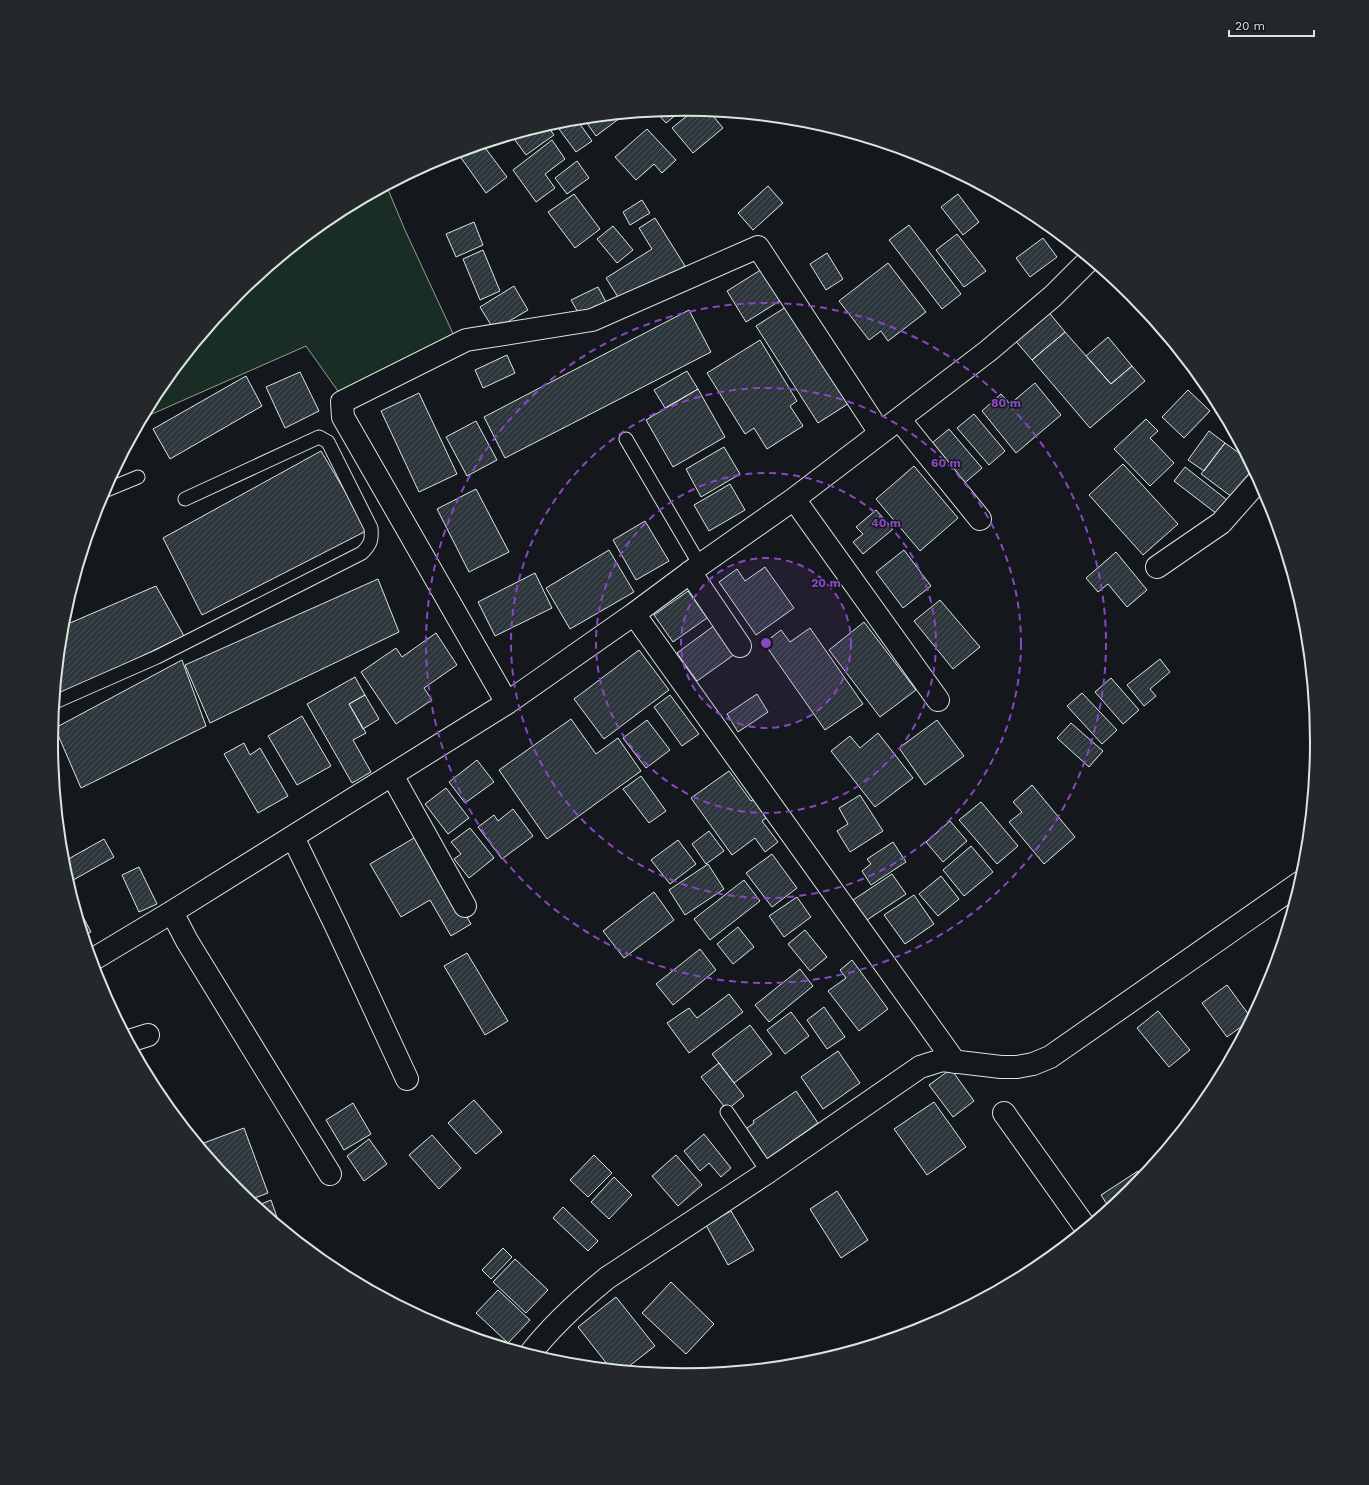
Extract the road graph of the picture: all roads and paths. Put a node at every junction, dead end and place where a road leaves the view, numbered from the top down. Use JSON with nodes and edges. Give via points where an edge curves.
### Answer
{"nodes":[{"id":1,"x":1087,"y":262,"type":"edge"},
{"id":2,"x":900,"y":418,"type":"junction"},
{"id":3,"x":880,"y":433,"type":"junction"},
{"id":4,"x":626,"y":439,"type":"dead end"},
{"id":5,"x":138,"y":477,"type":"dead end"},
{"id":6,"x":1255,"y":485,"type":"edge"},
{"id":7,"x":113,"y":487,"type":"edge"},
{"id":8,"x":794,"y":499,"type":"junction"},
{"id":9,"x":185,"y":500,"type":"dead end"},
{"id":10,"x":980,"y":519,"type":"dead end"},
{"id":11,"x":1157,"y":567,"type":"dead end"},
{"id":12,"x":695,"y":569,"type":"junction"},
{"id":13,"x":634,"y":614,"type":"junction"},
{"id":14,"x":740,"y":646,"type":"dead end"},
{"id":15,"x":59,"y":700,"type":"edge"},
{"id":16,"x":938,"y":700,"type":"dead end"},
{"id":17,"x":508,"y":703,"type":"junction"},
{"id":18,"x":392,"y":775,"type":"junction"},
{"id":19,"x":296,"y":845,"type":"junction"},
{"id":20,"x":1294,"y":887,"type":"edge"},
{"id":21,"x":465,"y":906,"type":"dead end"},
{"id":22,"x":172,"y":912,"type":"junction"},
{"id":23,"x":96,"y":957,"type":"edge"},
{"id":24,"x":949,"y":1061,"type":"junction"},
{"id":25,"x":408,"y":1079,"type":"dead end"},
{"id":26,"x":727,"y":1112,"type":"dead end"},
{"id":27,"x":1004,"y":1113,"type":"dead end"},
{"id":28,"x":768,"y":1172,"type":"junction"},
{"id":29,"x":330,"y":1174,"type":"dead end"},
{"id":30,"x":1084,"y":1225,"type":"edge"},
{"id":31,"x":533,"y":1350,"type":"edge"}],
"edges":[{"from":1,"to":2,"type":"street","via":[[1053,296],[988,351]]},
{"from":2,"to":3,"type":"street"},
{"from":2,"to":10,"type":"street"},
{"from":3,"to":8,"type":"street"},
{"from":3,"to":17,"type":"street","via":[[758,247],[592,320],[466,340],[342,402],[343,417]]},
{"from":4,"to":12,"type":"lane"},
{"from":5,"to":7,"type":"lane"},
{"from":6,"to":11,"type":"street","via":[[1221,523]]},
{"from":8,"to":12,"type":"street"},
{"from":8,"to":16,"type":"street"},
{"from":9,"to":15,"type":"lane","via":[[319,437],[328,442],[371,528],[372,538],[362,553],[157,657]]},
{"from":12,"to":13,"type":"street"},
{"from":12,"to":14,"type":"street"},
{"from":13,"to":17,"type":"street"},
{"from":13,"to":24,"type":"street"},
{"from":17,"to":18,"type":"street"},
{"from":18,"to":19,"type":"street"},
{"from":18,"to":21,"type":"street"},
{"from":19,"to":22,"type":"street"},
{"from":19,"to":25,"type":"street"},
{"from":20,"to":24,"type":"street","via":[[1050,1057],[1033,1064],[1001,1067]]},
{"from":22,"to":23,"type":"street"},
{"from":22,"to":29,"type":"street","via":[[187,941]]},
{"from":24,"to":28,"type":"street","via":[[920,1067]]},
{"from":26,"to":28,"type":"lane"},
{"from":27,"to":30,"type":"street"},
{"from":28,"to":31,"type":"street","via":[[607,1278],[562,1317]]}]}
